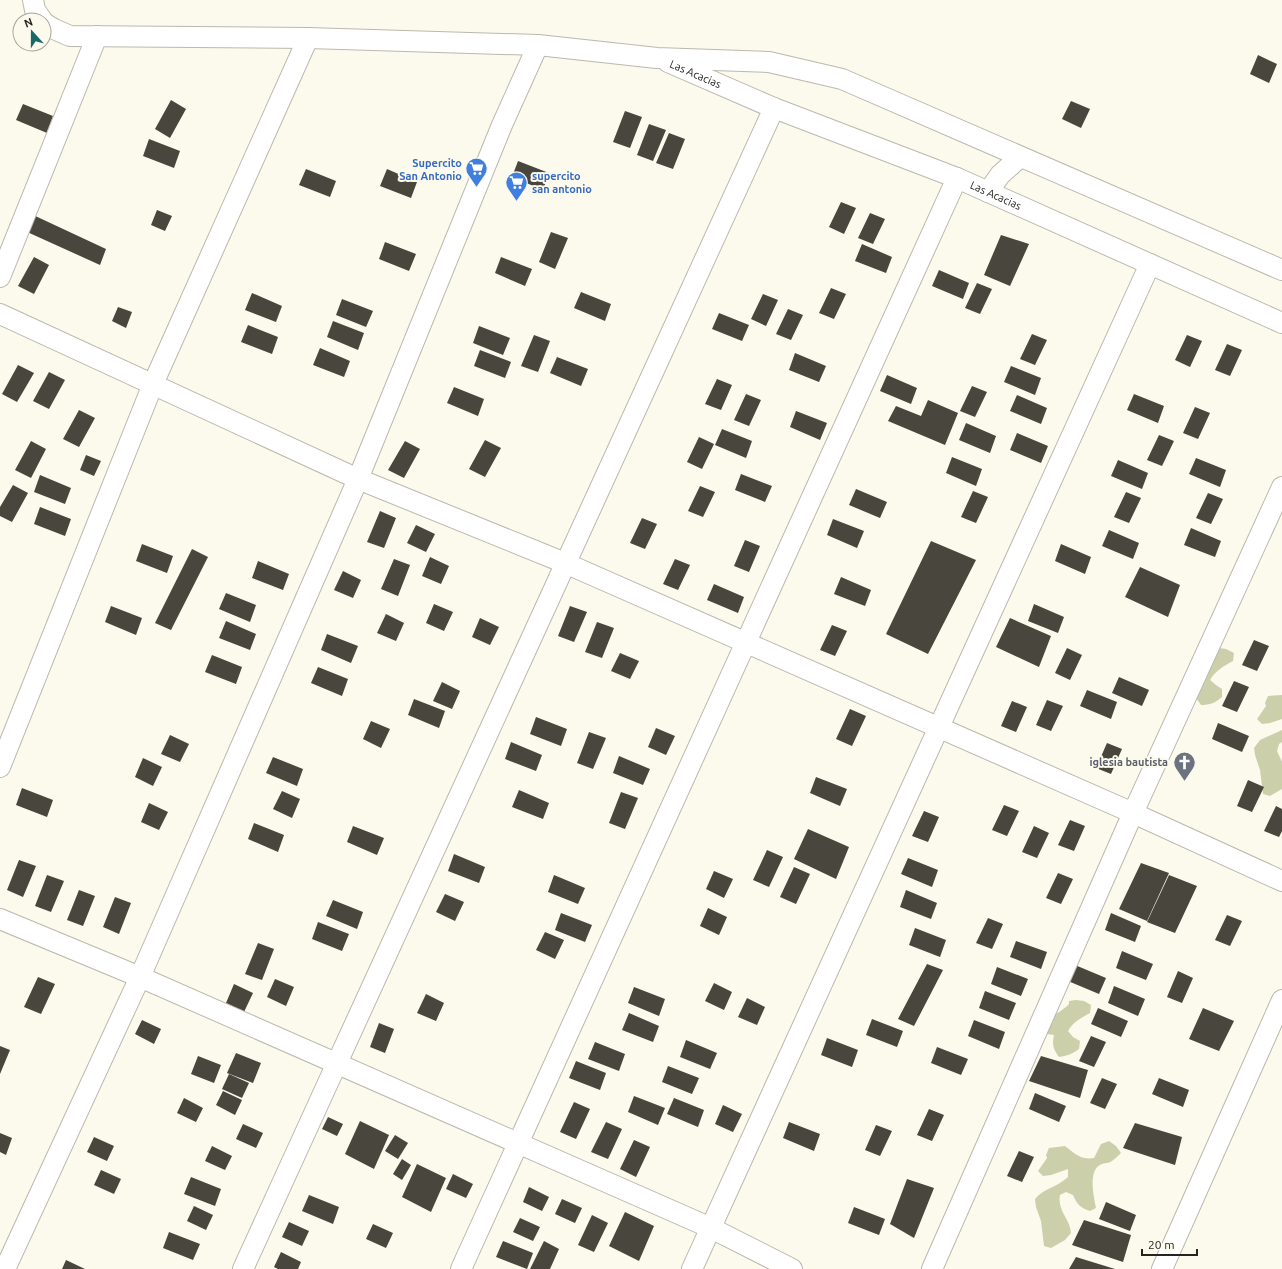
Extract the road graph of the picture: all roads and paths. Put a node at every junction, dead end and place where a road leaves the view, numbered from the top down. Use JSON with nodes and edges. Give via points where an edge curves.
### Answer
{"nodes":[{"id":1,"x":32,"y":0,"type":"edge"},
{"id":2,"x":36,"y":12,"type":"edge"},
{"id":3,"x":52,"y":29,"type":"edge"},
{"id":4,"x":97,"y":36,"type":"junction"},
{"id":5,"x":308,"y":38,"type":"junction"},
{"id":6,"x":538,"y":45,"type":"junction"},
{"id":7,"x":657,"y":58,"type":"junction"},
{"id":8,"x":774,"y":108,"type":"junction"},
{"id":9,"x":1020,"y":157,"type":"junction"},
{"id":10,"x":957,"y":178,"type":"junction"},
{"id":11,"x":988,"y":192,"type":"junction"},
{"id":12,"x":1150,"y":264,"type":"junction"},
{"id":13,"x":1282,"y":270,"type":"edge"},
{"id":14,"x":0,"y":277,"type":"edge"},
{"id":15,"x":0,"y":314,"type":"edge"},
{"id":16,"x":1282,"y":323,"type":"edge"},
{"id":17,"x":153,"y":384,"type":"junction"},
{"id":18,"x":358,"y":479,"type":"junction"},
{"id":19,"x":1282,"y":486,"type":"edge"},
{"id":20,"x":565,"y":563,"type":"junction"},
{"id":21,"x":746,"y":643,"type":"junction"},
{"id":22,"x":939,"y":728,"type":"junction"},
{"id":23,"x":0,"y":767,"type":"edge"},
{"id":24,"x":1133,"y":813,"type":"junction"},
{"id":25,"x":1282,"y":881,"type":"edge"},
{"id":26,"x":0,"y":919,"type":"edge"},
{"id":27,"x":140,"y":977,"type":"junction"},
{"id":28,"x":1282,"y":1000,"type":"edge"},
{"id":29,"x":337,"y":1063,"type":"junction"},
{"id":30,"x":518,"y":1142,"type":"junction"},
{"id":31,"x":711,"y":1228,"type":"junction"},
{"id":32,"x":5,"y":1269,"type":"edge"},
{"id":33,"x":243,"y":1269,"type":"edge"},
{"id":34,"x":461,"y":1269,"type":"edge"},
{"id":35,"x":692,"y":1269,"type":"edge"},
{"id":36,"x":792,"y":1269,"type":"edge"},
{"id":37,"x":932,"y":1269,"type":"edge"},
{"id":38,"x":1162,"y":1269,"type":"edge"}],
"edges":[{"from":1,"to":2,"type":"street"},
{"from":3,"to":4,"type":"street","via":[[70,36]]},
{"from":4,"to":5,"type":"street"},
{"from":4,"to":14,"type":"street"},
{"from":5,"to":6,"type":"street"},
{"from":5,"to":17,"type":"street"},
{"from":6,"to":7,"type":"street"},
{"from":6,"to":18,"type":"street","via":[[502,125]]},
{"from":7,"to":8,"type":"street","name":"Las Acacias"},
{"from":7,"to":9,"type":"street","name":"Las Acacias","via":[[768,62],[842,79]]},
{"from":8,"to":10,"type":"street","name":"Las Acacias"},
{"from":8,"to":20,"type":"street"},
{"from":9,"to":11,"type":"street","via":[[1000,175]]},
{"from":9,"to":13,"type":"street","name":"Las Acacias"},
{"from":10,"to":11,"type":"street","name":"Las Acacias"},
{"from":10,"to":21,"type":"street"},
{"from":11,"to":12,"type":"street","name":"Las Acacias"},
{"from":12,"to":16,"type":"street","name":"Las Acacias"},
{"from":12,"to":22,"type":"street"},
{"from":15,"to":17,"type":"street"},
{"from":17,"to":18,"type":"street"},
{"from":17,"to":23,"type":"street"},
{"from":18,"to":20,"type":"street"},
{"from":18,"to":27,"type":"street"},
{"from":19,"to":24,"type":"street"},
{"from":20,"to":21,"type":"street"},
{"from":20,"to":29,"type":"street"},
{"from":21,"to":22,"type":"street"},
{"from":21,"to":30,"type":"street"},
{"from":22,"to":24,"type":"street"},
{"from":22,"to":31,"type":"street"},
{"from":24,"to":25,"type":"street"},
{"from":24,"to":37,"type":"street"},
{"from":26,"to":27,"type":"street"},
{"from":27,"to":29,"type":"street"},
{"from":27,"to":32,"type":"street"},
{"from":28,"to":38,"type":"street"},
{"from":29,"to":30,"type":"street"},
{"from":29,"to":33,"type":"street"},
{"from":30,"to":31,"type":"street"},
{"from":30,"to":34,"type":"street"},
{"from":31,"to":35,"type":"street"},
{"from":31,"to":36,"type":"street"}]}
